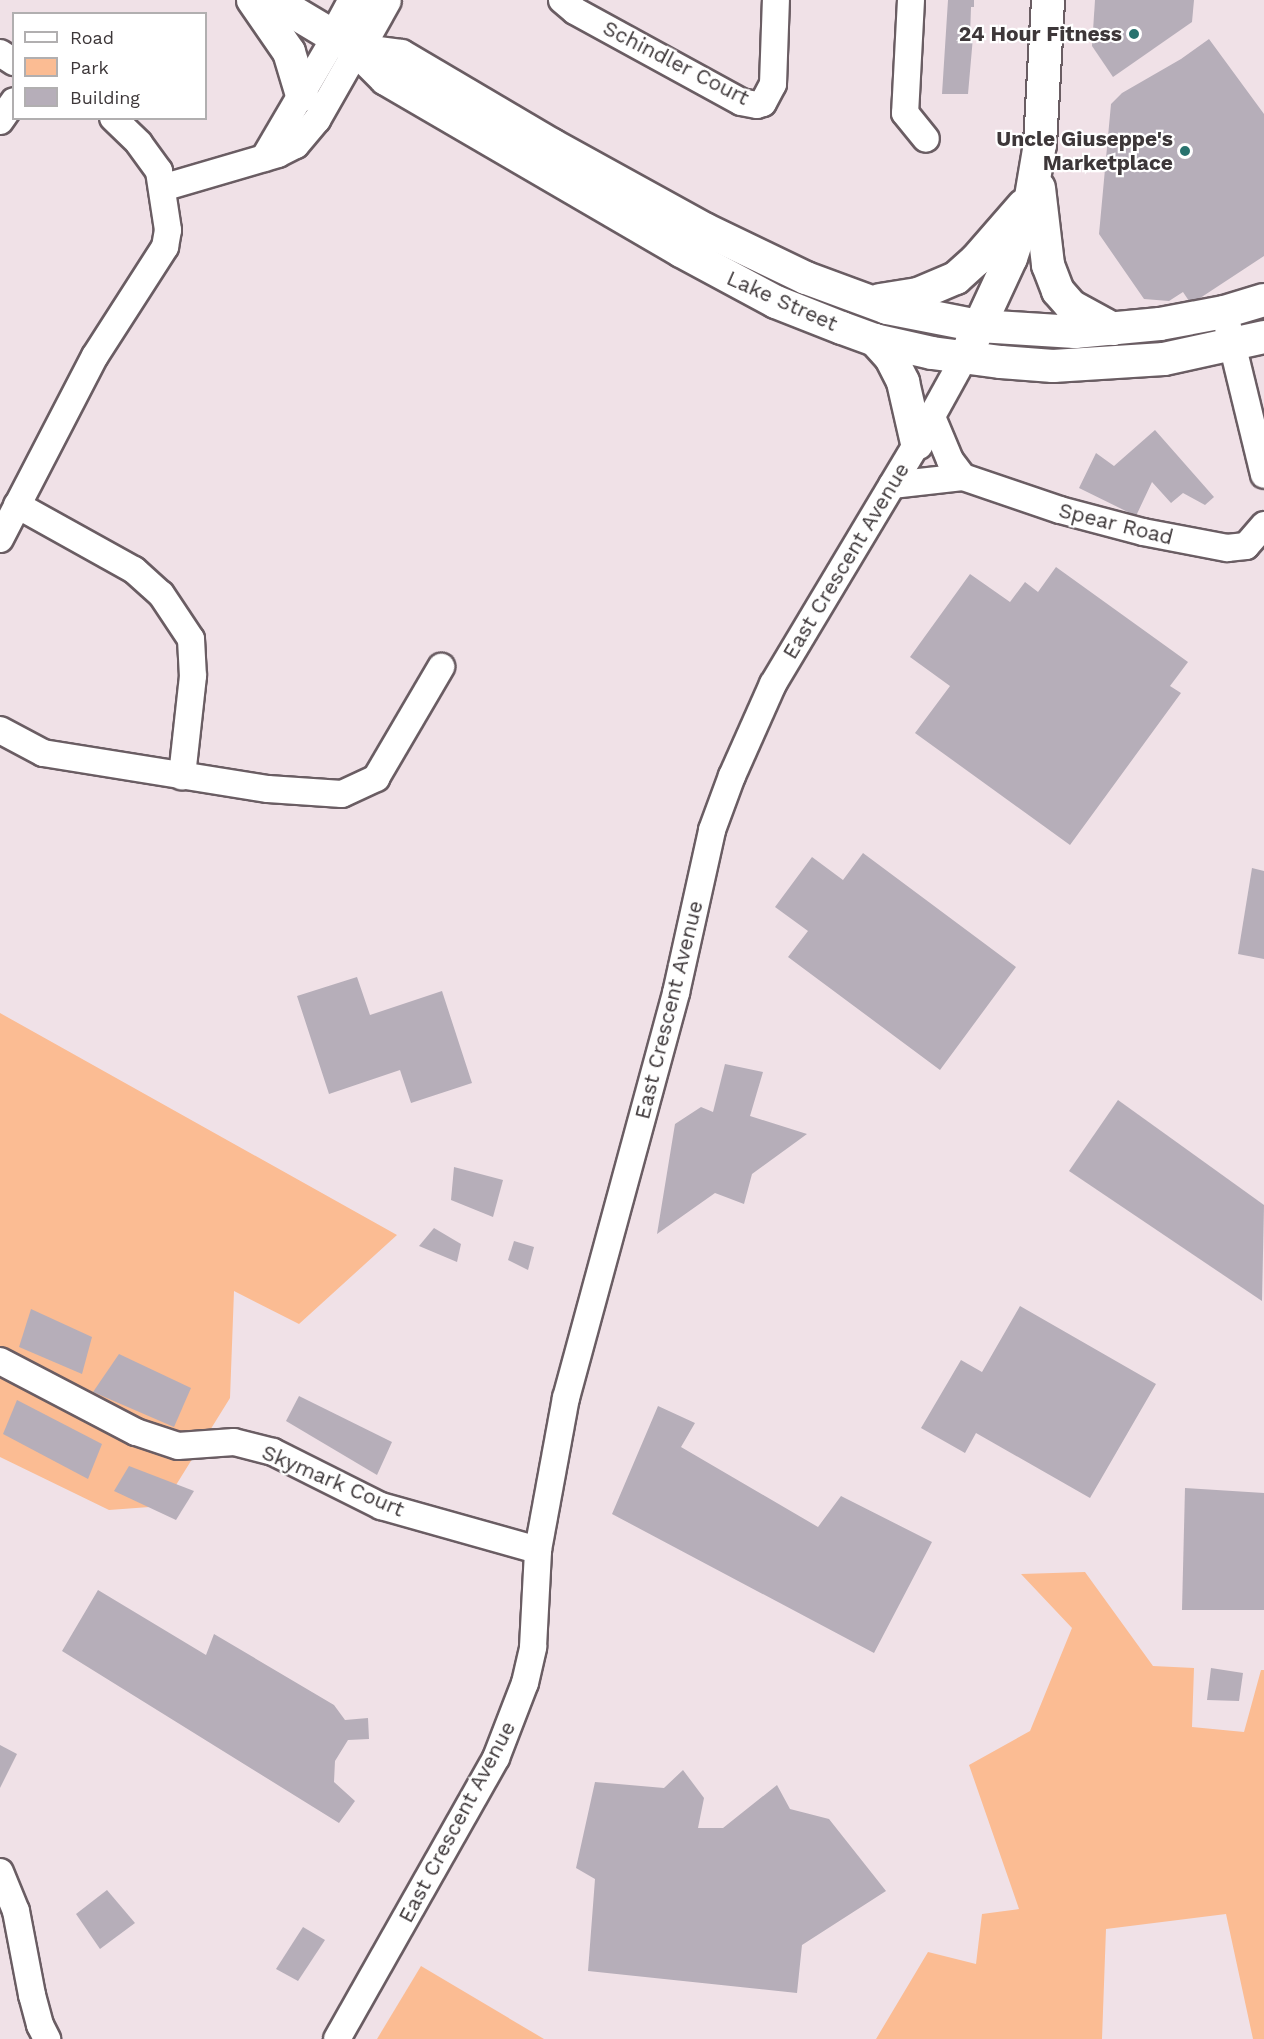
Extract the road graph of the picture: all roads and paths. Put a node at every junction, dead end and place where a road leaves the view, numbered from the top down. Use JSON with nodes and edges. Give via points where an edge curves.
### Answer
{"nodes":[{"id":1,"x":253,"y":0,"type":"edge"},
{"id":2,"x":273,"y":0,"type":"edge"},
{"id":3,"x":355,"y":0,"type":"edge"},
{"id":4,"x":385,"y":0,"type":"edge"},
{"id":5,"x":562,"y":0,"type":"edge"},
{"id":6,"x":776,"y":0,"type":"edge"},
{"id":7,"x":911,"y":0,"type":"edge"},
{"id":8,"x":1048,"y":0,"type":"edge"},
{"id":9,"x":346,"y":44,"type":"junction"},
{"id":10,"x":302,"y":95,"type":"junction"},
{"id":11,"x":12,"y":104,"type":"edge"},
{"id":12,"x":115,"y":120,"type":"edge"},
{"id":13,"x":0,"y":121,"type":"edge"},
{"id":14,"x":926,"y":139,"type":"dead end"},
{"id":15,"x":264,"y":158,"type":"junction"},
{"id":16,"x":1034,"y":183,"type":"junction"},
{"id":17,"x":162,"y":188,"type":"junction"},
{"id":18,"x":861,"y":300,"type":"junction"},
{"id":19,"x":1264,"y":300,"type":"edge"},
{"id":20,"x":1224,"y":312,"type":"junction"},
{"id":21,"x":980,"y":326,"type":"junction"},
{"id":22,"x":1113,"y":329,"type":"junction"},
{"id":23,"x":1264,"y":337,"type":"edge"},
{"id":24,"x":875,"y":340,"type":"junction"},
{"id":25,"x":1232,"y":346,"type":"junction"},
{"id":26,"x":964,"y":358,"type":"junction"},
{"id":27,"x":924,"y":430,"type":"junction"},
{"id":28,"x":1264,"y":475,"type":"edge"},
{"id":29,"x":963,"y":477,"type":"junction"},
{"id":30,"x":892,"y":484,"type":"junction"},
{"id":31,"x":17,"y":505,"type":"junction"},
{"id":32,"x":1264,"y":525,"type":"edge"},
{"id":33,"x":0,"y":539,"type":"edge"},
{"id":34,"x":441,"y":667,"type":"dead end"},
{"id":35,"x":0,"y":730,"type":"edge"},
{"id":36,"x":182,"y":776,"type":"junction"},
{"id":37,"x":0,"y":1361,"type":"edge"},
{"id":38,"x":538,"y":1550,"type":"junction"},
{"id":39,"x":0,"y":1872,"type":"edge"},
{"id":40,"x":47,"y":2039,"type":"edge"},
{"id":41,"x":337,"y":2039,"type":"edge"}],
"edges":[{"from":1,"to":10,"type":"main road","via":[[289,52]]},
{"from":2,"to":9,"type":"main road","name":"Lake Street"},
{"from":3,"to":9,"type":"main road"},
{"from":4,"to":9,"type":"main road"},
{"from":5,"to":6,"type":"street","name":"Schindler Court","via":[[575,11],[741,102],[757,105],[763,103],[773,84]]},
{"from":7,"to":14,"type":"street","via":[[905,113]]},
{"from":8,"to":16,"type":"main road","name":"East Crescent Avenue"},
{"from":9,"to":10,"type":"street"},
{"from":9,"to":15,"type":"street","via":[[317,120],[288,149]]},
{"from":9,"to":18,"type":"main road","name":"Lake Street","via":[[401,56],[704,229]]},
{"from":9,"to":24,"type":"main road","name":"Lake Street","via":[[386,79],[715,270],[787,307]]},
{"from":10,"to":15,"type":"street"},
{"from":11,"to":13,"type":"street"},
{"from":12,"to":17,"type":"street","via":[[139,143],[159,171]]},
{"from":15,"to":17,"type":"street"},
{"from":16,"to":18,"type":"main road","via":[[976,260],[946,284],[904,298]]},
{"from":16,"to":21,"type":"main road","name":"East Crescent Avenue","via":[[1011,258]]},
{"from":16,"to":22,"type":"main road","via":[[1048,265],[1058,291],[1071,306]]},
{"from":17,"to":31,"type":"street","via":[[168,230],[165,247],[95,356]]},
{"from":18,"to":21,"type":"main road","name":"Lake Street","via":[[911,314]]},
{"from":19,"to":20,"type":"main road","name":"Lake Street"},
{"from":20,"to":22,"type":"main road","name":"Lake Street"},
{"from":20,"to":25,"type":"street"},
{"from":21,"to":22,"type":"main road","name":"Lake Street","via":[[1044,331]]},
{"from":21,"to":26,"type":"main road","name":"East Crescent Avenue"},
{"from":23,"to":25,"type":"main road","name":"Lake Street"},
{"from":24,"to":26,"type":"main road","name":"Lake Street"},
{"from":24,"to":27,"type":"main road","via":[[891,358]]},
{"from":25,"to":26,"type":"main road","name":"Lake Street","via":[[1164,359],[1105,364],[1053,366]]},
{"from":25,"to":28,"type":"street"},
{"from":26,"to":27,"type":"street","name":"East Crescent Avenue"},
{"from":27,"to":29,"type":"street"},
{"from":27,"to":30,"type":"street","name":"East Crescent Avenue"},
{"from":29,"to":30,"type":"street"},
{"from":29,"to":32,"type":"street","name":"Spear Road","via":[[1060,510],[1143,532],[1227,548],[1246,546]]},
{"from":30,"to":38,"type":"street","name":"East Crescent Avenue","via":[[773,684],[712,831],[676,993],[566,1398]]},
{"from":31,"to":33,"type":"street"},
{"from":31,"to":36,"type":"street","via":[[134,570],[161,594],[191,639],[194,676]]},
{"from":34,"to":36,"type":"street","via":[[376,778],[342,794],[268,789]]},
{"from":35,"to":36,"type":"street","via":[[43,753]]},
{"from":37,"to":38,"type":"street","name":"Skymark Court","via":[[136,1432],[178,1446],[234,1442],[273,1452],[381,1506]]},
{"from":38,"to":41,"type":"street","name":"East Crescent Avenue","via":[[533,1647],[513,1718],[496,1758]]},
{"from":39,"to":40,"type":"street","via":[[16,1911],[32,1995]]}]}
